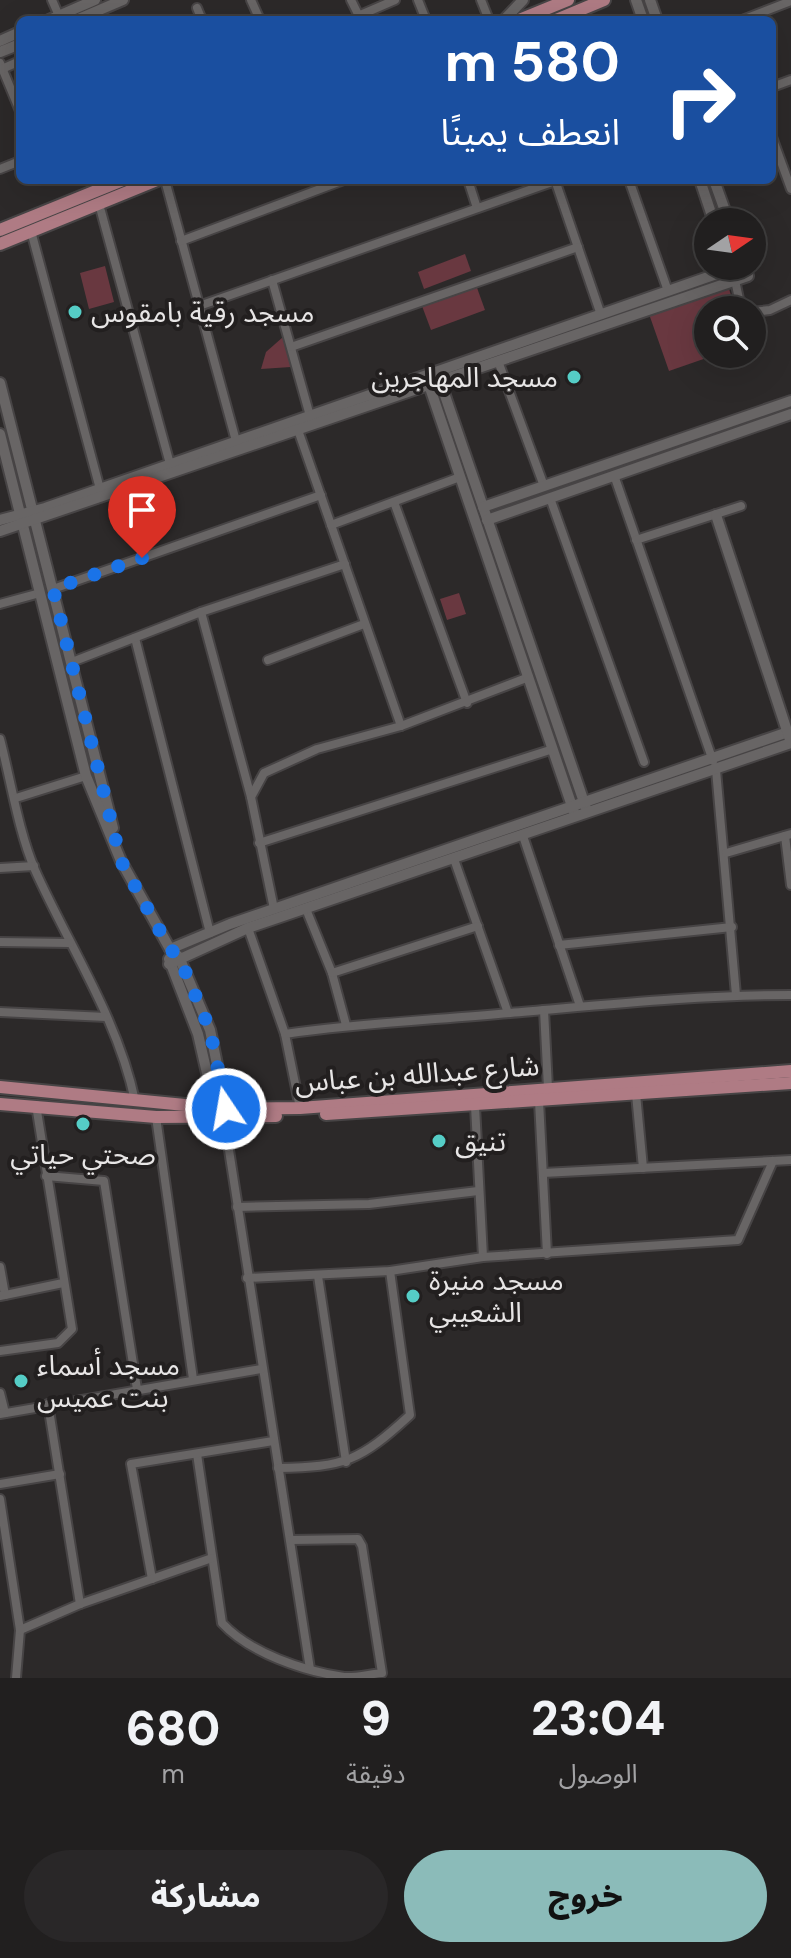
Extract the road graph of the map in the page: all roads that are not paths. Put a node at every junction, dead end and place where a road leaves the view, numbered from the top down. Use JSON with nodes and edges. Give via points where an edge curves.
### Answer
{"nodes":[{"id":1,"x":95,"y":0,"type":"edge"},
{"id":2,"x":123,"y":0,"type":"edge"},
{"id":3,"x":395,"y":0,"type":"edge"},
{"id":4,"x":523,"y":0,"type":"edge"},
{"id":5,"x":568,"y":0,"type":"edge"},
{"id":6,"x":604,"y":0,"type":"edge"},
{"id":7,"x":791,"y":1,"type":"edge"},
{"id":8,"x":197,"y":8,"type":"dead end"},
{"id":9,"x":59,"y":16,"type":"edge"},
{"id":10,"x":85,"y":16,"type":"edge"},
{"id":11,"x":200,"y":16,"type":"edge"},
{"id":12,"x":363,"y":16,"type":"edge"},
{"id":13,"x":508,"y":16,"type":"edge"},
{"id":14,"x":529,"y":16,"type":"edge"},
{"id":15,"x":573,"y":16,"type":"edge"},
{"id":16,"x":752,"y":16,"type":"edge"},
{"id":17,"x":1,"y":66,"type":"edge"},
{"id":18,"x":16,"y":102,"type":"edge"},
{"id":19,"x":776,"y":148,"type":"edge"},
{"id":20,"x":113,"y":184,"type":"edge"},
{"id":21,"x":147,"y":184,"type":"edge"},
{"id":22,"x":166,"y":184,"type":"edge"},
{"id":23,"x":333,"y":184,"type":"edge"},
{"id":24,"x":469,"y":184,"type":"edge"},
{"id":25,"x":544,"y":184,"type":"edge"},
{"id":26,"x":556,"y":184,"type":"edge"},
{"id":27,"x":630,"y":184,"type":"edge"},
{"id":28,"x":701,"y":184,"type":"edge"},
{"id":29,"x":715,"y":184,"type":"edge"},
{"id":30,"x":791,"y":189,"type":"edge"},
{"id":31,"x":99,"y":204,"type":"junction"},
{"id":32,"x":477,"y":208,"type":"junction"},
{"id":33,"x":709,"y":208,"type":"edge"},
{"id":34,"x":724,"y":208,"type":"edge"},
{"id":35,"x":0,"y":230,"type":"edge"},
{"id":36,"x":31,"y":231,"type":"junction"},
{"id":37,"x":181,"y":241,"type":"junction"},
{"id":38,"x":0,"y":244,"type":"edge"},
{"id":39,"x":578,"y":247,"type":"junction"},
{"id":40,"x":272,"y":280,"type":"junction"},
{"id":41,"x":705,"y":280,"type":"edge"},
{"id":42,"x":711,"y":280,"type":"edge"},
{"id":43,"x":668,"y":291,"type":"junction"},
{"id":44,"x":791,"y":300,"type":"edge"},
{"id":45,"x":199,"y":306,"type":"junction"},
{"id":46,"x":766,"y":310,"type":"edge"},
{"id":47,"x":601,"y":315,"type":"junction"},
{"id":48,"x":291,"y":347,"type":"junction"},
{"id":49,"x":498,"y":361,"type":"junction"},
{"id":50,"x":440,"y":381,"type":"junction"},
{"id":51,"x":0,"y":383,"type":"edge"},
{"id":52,"x":429,"y":385,"type":"junction"},
{"id":53,"x":791,"y":401,"type":"edge"},
{"id":54,"x":791,"y":414,"type":"edge"},
{"id":55,"x":310,"y":416,"type":"junction"},
{"id":56,"x":298,"y":430,"type":"junction"},
{"id":57,"x":0,"y":434,"type":"edge"},
{"id":58,"x":236,"y":441,"type":"junction"},
{"id":59,"x":2,"y":452,"type":"edge"},
{"id":60,"x":170,"y":464,"type":"junction"},
{"id":61,"x":614,"y":475,"type":"junction"},
{"id":62,"x":460,"y":477,"type":"junction"},
{"id":63,"x":544,"y":486,"type":"junction"},
{"id":64,"x":100,"y":489,"type":"junction"},
{"id":65,"x":321,"y":495,"type":"junction"},
{"id":66,"x":550,"y":498,"type":"junction"},
{"id":67,"x":394,"y":502,"type":"junction"},
{"id":68,"x":741,"y":506,"type":"dead end"},
{"id":69,"x":483,"y":507,"type":"junction"},
{"id":70,"x":716,"y":515,"type":"junction"},
{"id":71,"x":34,"y":516,"type":"junction"},
{"id":72,"x":0,"y":520,"type":"edge"},
{"id":73,"x":22,"y":520,"type":"junction"},
{"id":74,"x":487,"y":520,"type":"junction"},
{"id":75,"x":331,"y":525,"type":"junction"},
{"id":76,"x":0,"y":531,"type":"edge"},
{"id":77,"x":636,"y":540,"type":"junction"},
{"id":78,"x":345,"y":564,"type":"junction"},
{"id":79,"x":53,"y":589,"type":"junction"},
{"id":80,"x":40,"y":593,"type":"junction"},
{"id":81,"x":0,"y":604,"type":"edge"},
{"id":82,"x":201,"y":612,"type":"junction"},
{"id":83,"x":364,"y":624,"type":"junction"},
{"id":84,"x":135,"y":638,"type":"junction"},
{"id":85,"x":268,"y":660,"type":"dead end"},
{"id":86,"x":72,"y":662,"type":"junction"},
{"id":87,"x":529,"y":677,"type":"junction"},
{"id":88,"x":467,"y":703,"type":"junction"},
{"id":89,"x":401,"y":726,"type":"junction"},
{"id":90,"x":0,"y":739,"type":"edge"},
{"id":91,"x":553,"y":749,"type":"junction"},
{"id":92,"x":2,"y":753,"type":"edge"},
{"id":93,"x":644,"y":762,"type":"dead end"},
{"id":94,"x":714,"y":765,"type":"junction"},
{"id":95,"x":86,"y":776,"type":"junction"},
{"id":96,"x":251,"y":797,"type":"junction"},
{"id":97,"x":16,"y":798,"type":"junction"},
{"id":98,"x":580,"y":811,"type":"junction"},
{"id":99,"x":788,"y":835,"type":"edge"},
{"id":100,"x":523,"y":836,"type":"junction"},
{"id":101,"x":259,"y":843,"type":"junction"},
{"id":102,"x":726,"y":853,"type":"junction"},
{"id":103,"x":454,"y":859,"type":"junction"},
{"id":104,"x":121,"y":861,"type":"junction"},
{"id":105,"x":34,"y":866,"type":"junction"},
{"id":106,"x":0,"y":868,"type":"edge"},
{"id":107,"x":791,"y":885,"type":"edge"},
{"id":108,"x":274,"y":909,"type":"junction"},
{"id":109,"x":306,"y":909,"type":"junction"},
{"id":110,"x":478,"y":926,"type":"junction"},
{"id":111,"x":732,"y":927,"type":"junction"},
{"id":112,"x":248,"y":928,"type":"junction"},
{"id":113,"x":210,"y":933,"type":"junction"},
{"id":114,"x":0,"y":942,"type":"edge"},
{"id":115,"x":70,"y":943,"type":"junction"},
{"id":116,"x":559,"y":945,"type":"junction"},
{"id":117,"x":174,"y":953,"type":"junction"},
{"id":118,"x":332,"y":973,"type":"junction"},
{"id":119,"x":736,"y":995,"type":"junction"},
{"id":120,"x":791,"y":995,"type":"edge"},
{"id":121,"x":580,"y":1006,"type":"junction"},
{"id":122,"x":544,"y":1010,"type":"junction"},
{"id":123,"x":0,"y":1012,"type":"edge"},
{"id":124,"x":508,"y":1013,"type":"junction"},
{"id":125,"x":106,"y":1017,"type":"junction"},
{"id":126,"x":346,"y":1025,"type":"junction"},
{"id":127,"x":285,"y":1034,"type":"junction"},
{"id":128,"x":791,"y":1071,"type":"edge"},
{"id":129,"x":791,"y":1083,"type":"edge"},
{"id":130,"x":0,"y":1087,"type":"edge"},
{"id":131,"x":548,"y":1088,"type":"junction"},
{"id":132,"x":636,"y":1094,"type":"junction"},
{"id":133,"x":135,"y":1101,"type":"junction"},
{"id":134,"x":539,"y":1101,"type":"junction"},
{"id":135,"x":0,"y":1104,"type":"edge"},
{"id":136,"x":36,"y":1104,"type":"junction"},
{"id":137,"x":475,"y":1106,"type":"junction"},
{"id":138,"x":300,"y":1108,"type":"junction"},
{"id":139,"x":222,"y":1112,"type":"junction"},
{"id":140,"x":156,"y":1117,"type":"junction"},
{"id":141,"x":791,"y":1160,"type":"edge"},
{"id":142,"x":773,"y":1161,"type":"junction"},
{"id":143,"x":643,"y":1168,"type":"junction"},
{"id":144,"x":543,"y":1173,"type":"junction"},
{"id":145,"x":46,"y":1176,"type":"junction"},
{"id":146,"x":478,"y":1191,"type":"junction"},
{"id":147,"x":237,"y":1207,"type":"junction"},
{"id":148,"x":547,"y":1254,"type":"junction"},
{"id":149,"x":483,"y":1257,"type":"junction"},
{"id":150,"x":0,"y":1267,"type":"edge"},
{"id":151,"x":390,"y":1271,"type":"junction"},
{"id":152,"x":318,"y":1276,"type":"junction"},
{"id":153,"x":247,"y":1278,"type":"junction"},
{"id":154,"x":63,"y":1283,"type":"junction"},
{"id":155,"x":3,"y":1295,"type":"edge"},
{"id":156,"x":0,"y":1351,"type":"edge"},
{"id":157,"x":261,"y":1369,"type":"junction"},
{"id":158,"x":193,"y":1379,"type":"junction"},
{"id":159,"x":137,"y":1389,"type":"junction"},
{"id":160,"x":0,"y":1393,"type":"edge"},
{"id":161,"x":48,"y":1404,"type":"junction"},
{"id":162,"x":2,"y":1413,"type":"edge"},
{"id":163,"x":273,"y":1441,"type":"junction"},
{"id":164,"x":197,"y":1454,"type":"junction"},
{"id":165,"x":346,"y":1462,"type":"junction"},
{"id":166,"x":278,"y":1468,"type":"junction"},
{"id":167,"x":60,"y":1474,"type":"junction"},
{"id":168,"x":0,"y":1484,"type":"edge"},
{"id":169,"x":0,"y":1499,"type":"edge"},
{"id":170,"x":291,"y":1540,"type":"junction"},
{"id":171,"x":212,"y":1558,"type":"junction"},
{"id":172,"x":152,"y":1579,"type":"junction"},
{"id":173,"x":80,"y":1604,"type":"junction"},
{"id":174,"x":20,"y":1630,"type":"junction"},
{"id":175,"x":310,"y":1669,"type":"junction"},
{"id":176,"x":16,"y":1678,"type":"edge"}],
"edges":[{"from":1,"to":9,"type":"street"},
{"from":2,"to":10,"type":"street"},
{"from":3,"to":12,"type":"street"},
{"from":4,"to":13,"type":"street"},
{"from":5,"to":14,"type":"main road"},
{"from":6,"to":15,"type":"main road"},
{"from":7,"to":16,"type":"street"},
{"from":8,"to":11,"type":"street"},
{"from":17,"to":18,"type":"street"},
{"from":19,"to":30,"type":"street"},
{"from":20,"to":35,"type":"main road"},
{"from":21,"to":31,"type":"main road"},
{"from":22,"to":37,"type":"street"},
{"from":23,"to":37,"type":"street"},
{"from":24,"to":32,"type":"street"},
{"from":25,"to":32,"type":"street"},
{"from":26,"to":39,"type":"street"},
{"from":27,"to":43,"type":"street"},
{"from":28,"to":33,"type":"street"},
{"from":29,"to":34,"type":"street"},
{"from":31,"to":36,"type":"main road"},
{"from":31,"to":60,"type":"street"},
{"from":32,"to":40,"type":"street"},
{"from":36,"to":38,"type":"main road"},
{"from":36,"to":64,"type":"street"},
{"from":37,"to":45,"type":"street"},
{"from":39,"to":47,"type":"street"},
{"from":39,"to":48,"type":"street"},
{"from":40,"to":45,"type":"street"},
{"from":40,"to":48,"type":"street"},
{"from":41,"to":43,"type":"street"},
{"from":42,"to":49,"type":"street"},
{"from":43,"to":47,"type":"street"},
{"from":44,"to":46,"type":"street"},
{"from":45,"to":58,"type":"street"},
{"from":47,"to":55,"type":"street"},
{"from":48,"to":55,"type":"street"},
{"from":49,"to":50,"type":"street"},
{"from":49,"to":63,"type":"street"},
{"from":50,"to":52,"type":"street"},
{"from":50,"to":69,"type":"street"},
{"from":51,"to":71,"type":"street"},
{"from":52,"to":56,"type":"street"},
{"from":52,"to":62,"type":"street"},
{"from":53,"to":63,"type":"street"},
{"from":54,"to":61,"type":"street"},
{"from":55,"to":58,"type":"street"},
{"from":56,"to":65,"type":"street"},
{"from":56,"to":71,"type":"street"},
{"from":57,"to":59,"type":"street"},
{"from":58,"to":60,"type":"street"},
{"from":59,"to":73,"type":"street"},
{"from":60,"to":64,"type":"street"},
{"from":61,"to":66,"type":"street"},
{"from":61,"to":77,"type":"street"},
{"from":62,"to":67,"type":"street"},
{"from":62,"to":87,"type":"street"},
{"from":63,"to":69,"type":"street"},
{"from":64,"to":71,"type":"street"},
{"from":65,"to":75,"type":"street"},
{"from":65,"to":79,"type":"street"},
{"from":66,"to":74,"type":"street"},
{"from":66,"to":93,"type":"street"},
{"from":67,"to":75,"type":"street"},
{"from":67,"to":88,"type":"street"},
{"from":68,"to":70,"type":"street"},
{"from":69,"to":74,"type":"street"},
{"from":70,"to":77,"type":"street"},
{"from":70,"to":94,"type":"street","via":[[788,732]]},
{"from":71,"to":73,"type":"street"},
{"from":71,"to":79,"type":"street"},
{"from":72,"to":73,"type":"street"},
{"from":73,"to":76,"type":"street"},
{"from":73,"to":80,"type":"street"},
{"from":74,"to":98,"type":"street"},
{"from":75,"to":78,"type":"street"},
{"from":77,"to":94,"type":"street"},
{"from":78,"to":82,"type":"street"},
{"from":78,"to":83,"type":"street"},
{"from":79,"to":86,"type":"street"},
{"from":80,"to":81,"type":"street"},
{"from":80,"to":95,"type":"street"},
{"from":82,"to":84,"type":"street"},
{"from":82,"to":96,"type":"street"},
{"from":83,"to":85,"type":"street"},
{"from":83,"to":89,"type":"street"},
{"from":84,"to":86,"type":"street"},
{"from":84,"to":113,"type":"street"},
{"from":86,"to":104,"type":"street"},
{"from":87,"to":88,"type":"street"},
{"from":87,"to":91,"type":"street"},
{"from":88,"to":89,"type":"street"},
{"from":89,"to":96,"type":"street","via":[[317,749],[264,773]]},
{"from":90,"to":92,"type":"street"},
{"from":91,"to":98,"type":"street"},
{"from":91,"to":101,"type":"street"},
{"from":92,"to":97,"type":"street"},
{"from":94,"to":98,"type":"street"},
{"from":94,"to":102,"type":"street"},
{"from":95,"to":97,"type":"street"},
{"from":95,"to":104,"type":"street"},
{"from":96,"to":101,"type":"street"},
{"from":97,"to":105,"type":"street"},
{"from":98,"to":100,"type":"street"},
{"from":98,"to":108,"type":"street"},
{"from":99,"to":102,"type":"street"},
{"from":99,"to":107,"type":"street"},
{"from":100,"to":103,"type":"street"},
{"from":100,"to":116,"type":"street"},
{"from":101,"to":108,"type":"street"},
{"from":102,"to":111,"type":"street"},
{"from":103,"to":109,"type":"street"},
{"from":103,"to":110,"type":"street"},
{"from":104,"to":117,"type":"street"},
{"from":105,"to":106,"type":"street"},
{"from":105,"to":115,"type":"street"},
{"from":108,"to":113,"type":"street"},
{"from":109,"to":112,"type":"street"},
{"from":109,"to":118,"type":"street"},
{"from":110,"to":118,"type":"street"},
{"from":110,"to":124,"type":"street"},
{"from":111,"to":116,"type":"street"},
{"from":111,"to":119,"type":"street"},
{"from":112,"to":117,"type":"street"},
{"from":112,"to":127,"type":"street"},
{"from":113,"to":117,"type":"street"},
{"from":114,"to":115,"type":"street"},
{"from":115,"to":125,"type":"street"},
{"from":116,"to":121,"type":"street"},
{"from":117,"to":139,"type":"street","via":[[210,1030]]},
{"from":117,"to":139,"type":"street","via":[[169,964]]},
{"from":118,"to":126,"type":"street"},
{"from":119,"to":120,"type":"street"},
{"from":119,"to":121,"type":"street"},
{"from":121,"to":122,"type":"street"},
{"from":122,"to":124,"type":"street"},
{"from":122,"to":131,"type":"street"},
{"from":123,"to":125,"type":"street"},
{"from":124,"to":126,"type":"street"},
{"from":125,"to":133,"type":"street"},
{"from":126,"to":127,"type":"street"},
{"from":127,"to":138,"type":"street"},
{"from":128,"to":131,"type":"main road","name":"شارع عبدالله بن عباس"},
{"from":129,"to":132,"type":"main road","name":"شارع عبدالله بن عباس"},
{"from":130,"to":133,"type":"main road","name":"شارع عبدالله بن عباس"},
{"from":131,"to":138,"type":"main road","name":"شارع عبدالله بن عباس"},
{"from":132,"to":134,"type":"main road","name":"شارع عبدالله بن عباس"},
{"from":132,"to":143,"type":"street"},
{"from":133,"to":139,"type":"main road","name":"شارع عبدالله بن عباس"},
{"from":134,"to":137,"type":"main road","name":"شارع عبدالله بن عباس"},
{"from":134,"to":144,"type":"street"},
{"from":135,"to":136,"type":"main road","name":"شارع عبدالله بن عباس"},
{"from":136,"to":140,"type":"main road","name":"شارع عبدالله بن عباس"},
{"from":136,"to":145,"type":"street"},
{"from":137,"to":139,"type":"main road","name":"شارع عبدالله بن عباس"},
{"from":137,"to":146,"type":"street"},
{"from":138,"to":139,"type":"main road","name":"شارع عبدالله بن عباس"},
{"from":139,"to":140,"type":"main road","name":"شارع عبدالله بن عباس"},
{"from":139,"to":147,"type":"street"},
{"from":140,"to":158,"type":"street"},
{"from":141,"to":142,"type":"street"},
{"from":142,"to":143,"type":"street"},
{"from":142,"to":148,"type":"street","via":[[738,1240]]},
{"from":143,"to":144,"type":"street"},
{"from":144,"to":148,"type":"street"},
{"from":145,"to":154,"type":"street"},
{"from":145,"to":159,"type":"street","via":[[104,1181]]},
{"from":146,"to":147,"type":"street","via":[[369,1204]]},
{"from":146,"to":149,"type":"street"},
{"from":147,"to":153,"type":"street"},
{"from":148,"to":149,"type":"street"},
{"from":149,"to":151,"type":"street"},
{"from":150,"to":155,"type":"street"},
{"from":151,"to":152,"type":"street"},
{"from":151,"to":165,"type":"street","via":[[410,1415],[376,1446]]},
{"from":152,"to":153,"type":"street"},
{"from":152,"to":165,"type":"street"},
{"from":153,"to":157,"type":"street"},
{"from":154,"to":155,"type":"street"},
{"from":154,"to":156,"type":"street","via":[[69,1335],[58,1343]]},
{"from":157,"to":158,"type":"street"},
{"from":157,"to":163,"type":"street"},
{"from":158,"to":159,"type":"street"},
{"from":159,"to":161,"type":"street"},
{"from":160,"to":162,"type":"street"},
{"from":161,"to":162,"type":"street"},
{"from":161,"to":167,"type":"street"},
{"from":163,"to":164,"type":"street"},
{"from":163,"to":166,"type":"street"},
{"from":164,"to":171,"type":"street"},
{"from":164,"to":172,"type":"street","via":[[131,1464]]},
{"from":165,"to":166,"type":"street"},
{"from":166,"to":170,"type":"street"},
{"from":167,"to":168,"type":"street"},
{"from":167,"to":173,"type":"street"},
{"from":169,"to":174,"type":"street"},
{"from":170,"to":175,"type":"street"},
{"from":170,"to":175,"type":"street","via":[[358,1539],[382,1673],[346,1677]]},
{"from":171,"to":172,"type":"street"},
{"from":171,"to":175,"type":"street","via":[[222,1623],[255,1649]]},
{"from":172,"to":173,"type":"street"},
{"from":173,"to":174,"type":"street"},
{"from":174,"to":176,"type":"street"}]}
